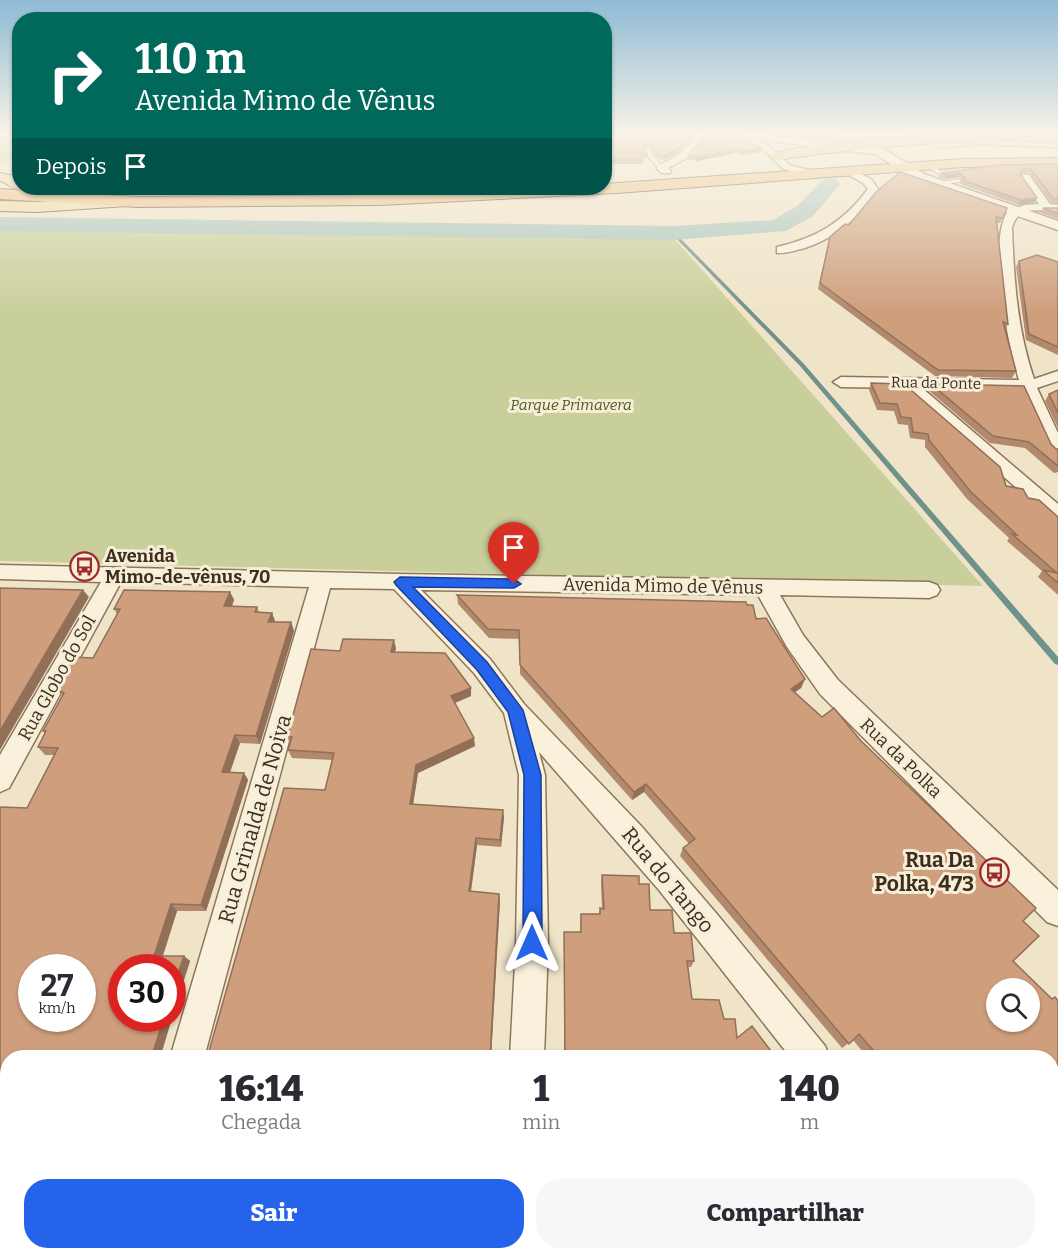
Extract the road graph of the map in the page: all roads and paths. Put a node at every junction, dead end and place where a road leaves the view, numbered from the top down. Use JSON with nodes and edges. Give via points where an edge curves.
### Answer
{"nodes":[{"id":1,"x":869,"y":194,"type":"edge"},
{"id":2,"x":976,"y":194,"type":"edge"},
{"id":3,"x":1039,"y":194,"type":"edge"},
{"id":4,"x":17,"y":195,"type":"edge"},
{"id":5,"x":479,"y":195,"type":"edge"},
{"id":6,"x":138,"y":202,"type":"junction"},
{"id":7,"x":0,"y":206,"type":"edge"},
{"id":8,"x":1052,"y":208,"type":"edge"},
{"id":9,"x":1013,"y":211,"type":"junction"},
{"id":10,"x":1058,"y":226,"type":"edge"},
{"id":11,"x":781,"y":250,"type":"dead end"},
{"id":12,"x":1058,"y":376,"type":"edge"},
{"id":13,"x":842,"y":382,"type":"dead end"},
{"id":14,"x":905,"y":382,"type":"junction"},
{"id":15,"x":1031,"y":391,"type":"junction"},
{"id":16,"x":1058,"y":408,"type":"edge"},
{"id":17,"x":1058,"y":449,"type":"edge"},
{"id":18,"x":1058,"y":513,"type":"edge"},
{"id":19,"x":0,"y":572,"type":"edge"},
{"id":20,"x":115,"y":576,"type":"junction"},
{"id":21,"x":322,"y":580,"type":"junction"},
{"id":22,"x":400,"y":582,"type":"junction"},
{"id":23,"x":765,"y":588,"type":"junction"},
{"id":24,"x":929,"y":590,"type":"dead end"},
{"id":25,"x":515,"y":710,"type":"junction"},
{"id":26,"x":0,"y":780,"type":"edge"},
{"id":27,"x":1058,"y":911,"type":"edge"},
{"id":28,"x":189,"y":1050,"type":"edge"},
{"id":29,"x":527,"y":1050,"type":"edge"},
{"id":30,"x":807,"y":1050,"type":"edge"}],
"edges":[{"from":1,"to":11,"type":"street","via":[[839,227],[813,243]]},
{"from":2,"to":9,"type":"street"},
{"from":3,"to":8,"type":"street"},
{"from":4,"to":6,"type":"highway"},
{"from":5,"to":6,"type":"highway"},
{"from":6,"to":7,"type":"main road"},
{"from":8,"to":9,"type":"street"},
{"from":9,"to":10,"type":"street"},
{"from":9,"to":15,"type":"street","via":[[1006,228],[1009,307]]},
{"from":12,"to":15,"type":"street"},
{"from":13,"to":14,"type":"street","name":"Rua da Ponte"},
{"from":14,"to":15,"type":"street","name":"Rua da Ponte"},
{"from":14,"to":18,"type":"street"},
{"from":15,"to":16,"type":"street"},
{"from":15,"to":17,"type":"street"},
{"from":19,"to":20,"type":"street","name":"Avenida Mimo de Vênus"},
{"from":20,"to":21,"type":"street","name":"Avenida Mimo de Vênus"},
{"from":20,"to":26,"type":"street","name":"Rua Globo do Sol"},
{"from":21,"to":22,"type":"street","name":"Avenida Mimo de Vênus"},
{"from":21,"to":28,"type":"street","name":"Rua Grinalda de Noiva"},
{"from":22,"to":23,"type":"street","name":"Avenida Mimo de Vênus"},
{"from":22,"to":25,"type":"street","via":[[482,666]]},
{"from":23,"to":24,"type":"street","name":"Avenida Mimo de Vênus"},
{"from":23,"to":27,"type":"street","name":"Rua da Polka","via":[[795,641],[829,687]]},
{"from":25,"to":29,"type":"street","via":[[532,775]]},
{"from":25,"to":30,"type":"street","name":"Rua do Tango","via":[[573,768],[705,922]]}]}
